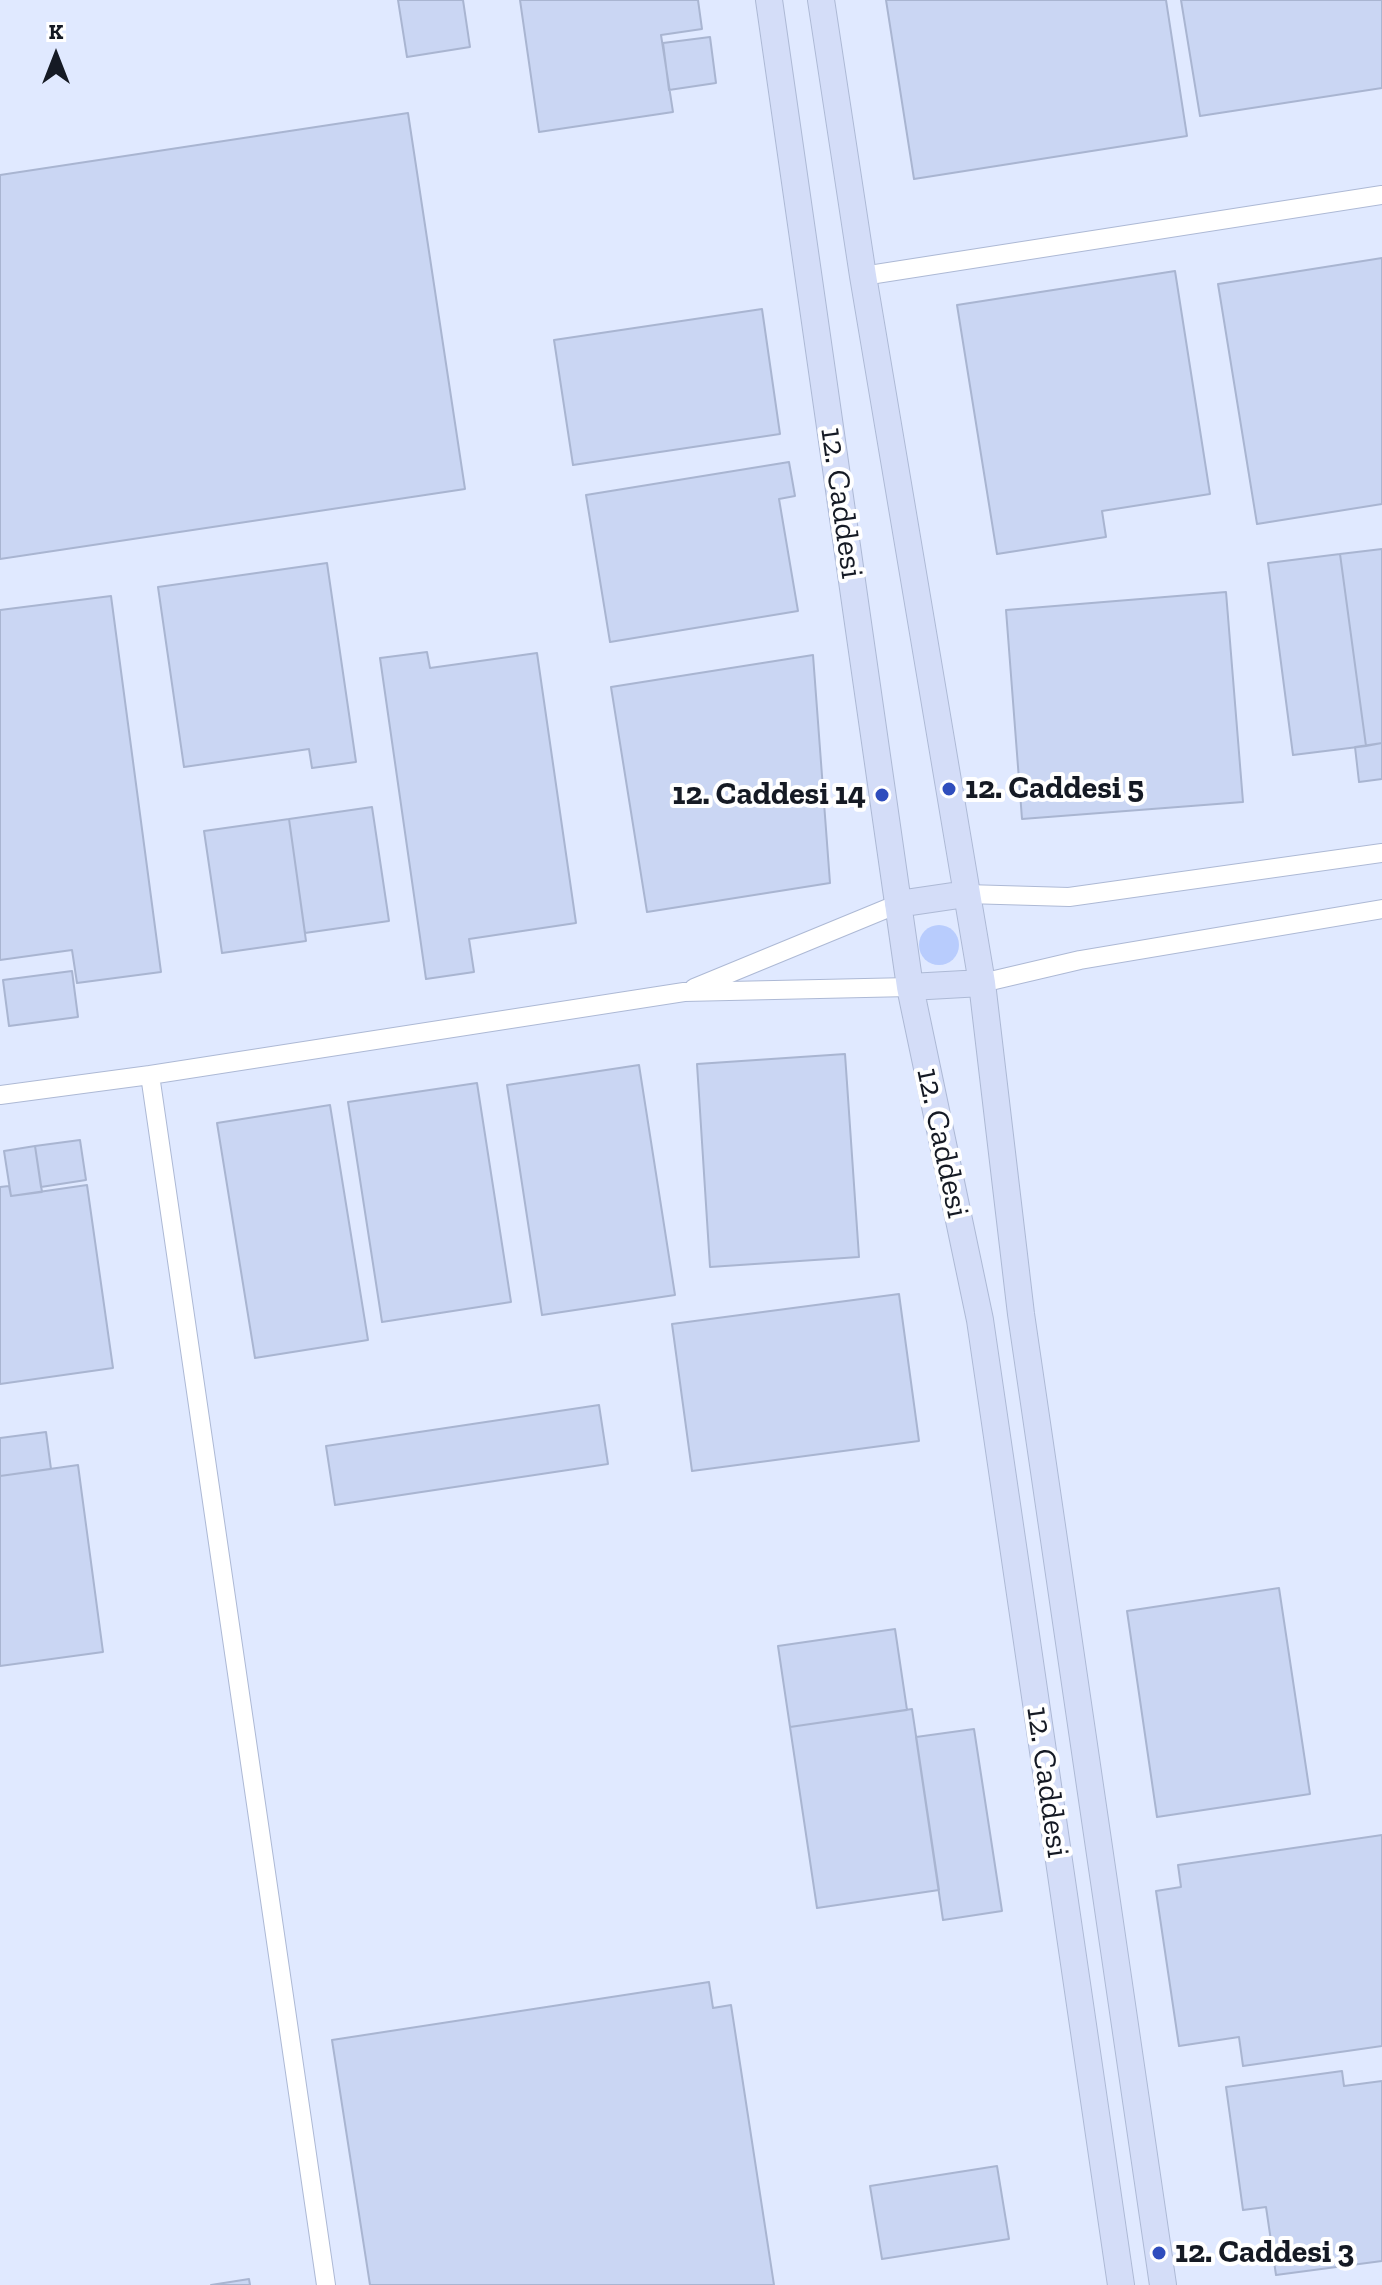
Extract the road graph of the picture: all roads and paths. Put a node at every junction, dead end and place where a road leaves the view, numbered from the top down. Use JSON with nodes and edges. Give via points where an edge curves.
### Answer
{"nodes":[{"id":1,"x":769,"y":0,"type":"edge"},
{"id":2,"x":821,"y":0,"type":"edge"},
{"id":3,"x":1382,"y":195,"type":"edge"},
{"id":4,"x":863,"y":276,"type":"junction"},
{"id":5,"x":1382,"y":853,"type":"edge"},
{"id":6,"x":966,"y":894,"type":"junction"},
{"id":7,"x":898,"y":904,"type":"junction"},
{"id":8,"x":1382,"y":909,"type":"edge"},
{"id":9,"x":982,"y":983,"type":"junction"},
{"id":10,"x":910,"y":987,"type":"junction"},
{"id":11,"x":684,"y":992,"type":"junction"},
{"id":12,"x":150,"y":1075,"type":"junction"},
{"id":13,"x":0,"y":1095,"type":"edge"},
{"id":14,"x":326,"y":2285,"type":"edge"},
{"id":15,"x":1121,"y":2285,"type":"edge"},
{"id":16,"x":1163,"y":2285,"type":"edge"}],
"edges":[{"from":1,"to":7,"type":"street","name":"12. Caddesi"},
{"from":2,"to":4,"type":"street","name":"12. Caddesi"},
{"from":3,"to":4,"type":"street"},
{"from":4,"to":6,"type":"street","name":"12. Caddesi"},
{"from":5,"to":6,"type":"street","via":[[1069,897]]},
{"from":6,"to":7,"type":"street"},
{"from":6,"to":9,"type":"street","name":"12. Caddesi"},
{"from":7,"to":10,"type":"street","name":"12. Caddesi"},
{"from":7,"to":11,"type":"street"},
{"from":8,"to":9,"type":"street","via":[[1080,960]]},
{"from":9,"to":10,"type":"street"},
{"from":9,"to":16,"type":"street","name":"12. Caddesi","via":[[1021,1314]]},
{"from":10,"to":11,"type":"street"},
{"from":10,"to":15,"type":"street","name":"12. Caddesi","via":[[980,1320]]},
{"from":11,"to":12,"type":"street"},
{"from":12,"to":13,"type":"street"},
{"from":12,"to":14,"type":"street"}]}
